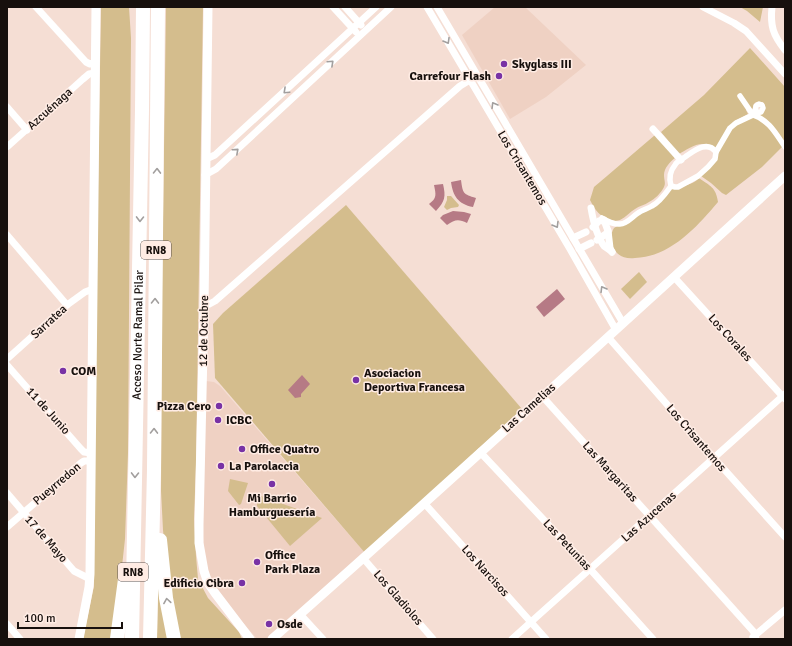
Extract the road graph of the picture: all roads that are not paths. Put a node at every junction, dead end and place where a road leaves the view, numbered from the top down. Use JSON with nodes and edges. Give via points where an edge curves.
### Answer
{"nodes":[{"id":1,"x":36,"y":7,"type":"edge"},
{"id":2,"x":96,"y":7,"type":"edge"},
{"id":3,"x":134,"y":7,"type":"edge"},
{"id":4,"x":143,"y":7,"type":"edge"},
{"id":5,"x":160,"y":7,"type":"edge"},
{"id":6,"x":208,"y":7,"type":"edge"},
{"id":7,"x":333,"y":7,"type":"edge"},
{"id":8,"x":345,"y":7,"type":"edge"},
{"id":9,"x":376,"y":7,"type":"edge"},
{"id":10,"x":391,"y":7,"type":"edge"},
{"id":11,"x":427,"y":7,"type":"edge"},
{"id":12,"x":437,"y":7,"type":"edge"},
{"id":13,"x":703,"y":7,"type":"edge"},
{"id":14,"x":772,"y":7,"type":"edge"},
{"id":15,"x":359,"y":22,"type":"junction"},
{"id":16,"x":353,"y":29,"type":"junction"},
{"id":17,"x":366,"y":30,"type":"junction"},
{"id":18,"x":360,"y":36,"type":"junction"},
{"id":19,"x":785,"y":50,"type":"edge"},
{"id":20,"x":95,"y":62,"type":"junction"},
{"id":21,"x":95,"y":73,"type":"junction"},
{"id":22,"x":785,"y":74,"type":"edge"},
{"id":23,"x":477,"y":76,"type":"junction"},
{"id":24,"x":470,"y":80,"type":"junction"},
{"id":25,"x":740,"y":96,"type":"dead end"},
{"id":26,"x":7,"y":107,"type":"edge"},
{"id":27,"x":142,"y":110,"type":"junction"},
{"id":28,"x":754,"y":114,"type":"junction"},
{"id":29,"x":253,"y":121,"type":"junction"},
{"id":30,"x":261,"y":129,"type":"junction"},
{"id":31,"x":654,"y":129,"type":"dead end"},
{"id":32,"x":27,"y":130,"type":"junction"},
{"id":33,"x":7,"y":147,"type":"edge"},
{"id":34,"x":785,"y":147,"type":"edge"},
{"id":35,"x":716,"y":152,"type":"junction"},
{"id":36,"x":206,"y":159,"type":"junction"},
{"id":37,"x":681,"y":160,"type":"junction"},
{"id":38,"x":205,"y":175,"type":"junction"},
{"id":39,"x":785,"y":176,"type":"edge"},
{"id":40,"x":671,"y":186,"type":"junction"},
{"id":41,"x":552,"y":202,"type":"junction"},
{"id":42,"x":545,"y":206,"type":"junction"},
{"id":43,"x":603,"y":219,"type":"junction"},
{"id":44,"x":591,"y":229,"type":"junction"},
{"id":45,"x":608,"y":231,"type":"junction"},
{"id":46,"x":7,"y":235,"type":"edge"},
{"id":47,"x":596,"y":241,"type":"junction"},
{"id":48,"x":576,"y":244,"type":"junction"},
{"id":49,"x":570,"y":249,"type":"junction"},
{"id":50,"x":674,"y":277,"type":"junction"},
{"id":51,"x":93,"y":289,"type":"junction"},
{"id":52,"x":67,"y":305,"type":"junction"},
{"id":53,"x":204,"y":307,"type":"junction"},
{"id":54,"x":623,"y":323,"type":"junction"},
{"id":55,"x":616,"y":330,"type":"junction"},
{"id":56,"x":608,"y":337,"type":"junction"},
{"id":57,"x":7,"y":359,"type":"edge"},
{"id":58,"x":7,"y":365,"type":"edge"},
{"id":59,"x":542,"y":396,"type":"junction"},
{"id":60,"x":784,"y":397,"type":"edge"},
{"id":61,"x":480,"y":452,"type":"junction"},
{"id":62,"x":91,"y":457,"type":"junction"},
{"id":63,"x":714,"y":458,"type":"junction"},
{"id":64,"x":154,"y":470,"type":"junction"},
{"id":65,"x":7,"y":493,"type":"edge"},
{"id":66,"x":135,"y":504,"type":"junction"},
{"id":67,"x":425,"y":504,"type":"junction"},
{"id":68,"x":24,"y":512,"type":"junction"},
{"id":69,"x":650,"y":516,"type":"junction"},
{"id":70,"x":7,"y":528,"type":"edge"},
{"id":71,"x":785,"y":537,"type":"edge"},
{"id":72,"x":363,"y":558,"type":"junction"},
{"id":73,"x":590,"y":569,"type":"junction"},
{"id":74,"x":90,"y":579,"type":"junction"},
{"id":75,"x":785,"y":610,"type":"edge"},
{"id":76,"x":300,"y":614,"type":"junction"},
{"id":77,"x":530,"y":622,"type":"junction"},
{"id":78,"x":7,"y":624,"type":"edge"},
{"id":79,"x":754,"y":638,"type":"edge"},
{"id":80,"x":20,"y":639,"type":"edge"},
{"id":81,"x":79,"y":639,"type":"edge"},
{"id":82,"x":117,"y":639,"type":"edge"},
{"id":83,"x":132,"y":639,"type":"edge"},
{"id":84,"x":150,"y":639,"type":"edge"},
{"id":85,"x":174,"y":639,"type":"edge"},
{"id":86,"x":250,"y":639,"type":"edge"},
{"id":87,"x":272,"y":639,"type":"edge"},
{"id":88,"x":323,"y":639,"type":"edge"},
{"id":89,"x":433,"y":639,"type":"edge"},
{"id":90,"x":512,"y":639,"type":"edge"},
{"id":91,"x":546,"y":639,"type":"edge"},
{"id":92,"x":653,"y":639,"type":"edge"}],
"edges":[{"from":1,"to":20,"type":"street","via":[[86,62]]},
{"from":2,"to":20,"type":"street"},
{"from":3,"to":27,"type":"highway"},
{"from":4,"to":27,"type":"highway","name":"Acceso Norte Ramal Pilar","number":"RN8"},
{"from":64,"to":5,"type":"highway","name":"Acceso Norte Ramal Pilar","number":"RN8","one_way":true},
{"from":6,"to":36,"type":"street","name":"12 de Octubre"},
{"from":7,"to":16,"type":"street"},
{"from":8,"to":15,"type":"street"},
{"from":9,"to":15,"type":"street"},
{"from":10,"to":17,"type":"street"},
{"from":11,"to":24,"type":"street","name":"Los Crisantemos","one_way":true},
{"from":12,"to":23,"type":"street","name":"Los Crisantemos"},
{"from":13,"to":22,"type":"street","via":[[746,31]]},
{"from":14,"to":19,"type":"street","via":[[772,28]]},
{"from":15,"to":16,"type":"street"},
{"from":15,"to":17,"type":"street"},
{"from":16,"to":18,"type":"street"},
{"from":16,"to":29,"type":"street","one_way":true},
{"from":17,"to":18,"type":"street"},
{"from":30,"to":18,"type":"street","one_way":true},
{"from":20,"to":21,"type":"street"},
{"from":21,"to":32,"type":"street","name":"Azcuénaga","via":[[89,74]]},
{"from":21,"to":51,"type":"street"},
{"from":23,"to":24,"type":"street"},
{"from":41,"to":23,"type":"street","name":"Los Crisantemos","one_way":true},
{"from":24,"to":42,"type":"street","name":"Los Crisantemos"},
{"from":24,"to":53,"type":"street","via":[[460,86],[215,301]]},
{"from":25,"to":28,"type":"street"},
{"from":26,"to":32,"type":"street"},
{"from":27,"to":66,"type":"highway","name":"Acceso Norte Ramal Pilar","number":"RN8","one_way":true},
{"from":28,"to":34,"type":"street","via":[[771,126]]},
{"from":28,"to":35,"type":"street","via":[[730,128]]},
{"from":29,"to":30,"type":"street"},
{"from":29,"to":36,"type":"street","via":[[215,155]]},
{"from":38,"to":30,"type":"street","one_way":true,"via":[[216,169]]},
{"from":31,"to":37,"type":"street"},
{"from":32,"to":33,"type":"street","name":"Azcuénaga"},
{"from":35,"to":37,"type":"street","via":[[706,146]]},
{"from":35,"to":40,"type":"street","via":[[715,159],[698,176],[678,187]]},
{"from":36,"to":38,"type":"street","name":"12 de Octubre"},
{"from":37,"to":40,"type":"street","via":[[675,164],[670,175]]},
{"from":38,"to":53,"type":"street","name":"12 de Octubre"},
{"from":39,"to":50,"type":"street","name":"Las Camelias"},
{"from":40,"to":43,"type":"street","via":[[658,202],[643,209],[627,222],[617,224]]},
{"from":41,"to":42,"type":"street"},
{"from":41,"to":48,"type":"street","name":"Los Crisantemos"},
{"from":42,"to":49,"type":"street","name":"Los Crisantemos","one_way":true},
{"from":43,"to":44,"type":"street"},
{"from":43,"to":44,"type":"street","via":[[591,208]]},
{"from":43,"to":45,"type":"street"},
{"from":44,"to":47,"type":"street"},
{"from":44,"to":48,"type":"street"},
{"from":45,"to":47,"type":"street"},
{"from":45,"to":47,"type":"street","via":[[612,252]]},
{"from":46,"to":52,"type":"street"},
{"from":47,"to":48,"type":"street"},
{"from":48,"to":49,"type":"street"},
{"from":54,"to":48,"type":"street","name":"Los Crisantemos","one_way":true},
{"from":49,"to":55,"type":"street","name":"Los Crisantemos"},
{"from":50,"to":54,"type":"street","name":"Las Camelias"},
{"from":50,"to":60,"type":"street","name":"Los Corales"},
{"from":51,"to":52,"type":"street","name":"Sarratea"},
{"from":51,"to":62,"type":"street"},
{"from":52,"to":57,"type":"street","name":"Sarratea"},
{"from":53,"to":86,"type":"street","name":"12 de Octubre","via":[[200,543],[208,583]]},
{"from":54,"to":55,"type":"street","name":"Las Camelias"},
{"from":55,"to":56,"type":"street","name":"Las Camelias"},
{"from":56,"to":59,"type":"street","name":"Las Camelias"},
{"from":56,"to":63,"type":"street","name":"Los Crisantemos"},
{"from":58,"to":62,"type":"street","name":"11 de Junio"},
{"from":59,"to":61,"type":"street","name":"Las Camelias"},
{"from":59,"to":69,"type":"street","name":"Las Margaritas"},
{"from":60,"to":63,"type":"street","name":"Las Azucenas"},
{"from":61,"to":67,"type":"street","name":"Las Camelias"},
{"from":61,"to":73,"type":"street","name":"Las Petunias"},
{"from":62,"to":68,"type":"street","name":"Pueyrredon"},
{"from":62,"to":74,"type":"street"},
{"from":63,"to":69,"type":"street","name":"Las Azucenas"},
{"from":63,"to":71,"type":"street","name":"Los Crisantemos"},
{"from":64,"to":84,"type":"highway","name":"Acceso Norte Ramal Pilar","number":"RN8"},
{"from":85,"to":64,"type":"highway","one_way":true,"via":[[162,565]]},
{"from":65,"to":68,"type":"street","name":"17 de Mayo"},
{"from":66,"to":82,"type":"highway"},
{"from":66,"to":83,"type":"highway","name":"Acceso Norte Ramal Pilar","number":"RN8"},
{"from":67,"to":72,"type":"street","name":"Las Camelias"},
{"from":67,"to":77,"type":"street","name":"Los Narcisos"},
{"from":68,"to":70,"type":"street","name":"Pueyrredon"},
{"from":68,"to":74,"type":"street","name":"17 de Mayo","via":[[74,571]]},
{"from":69,"to":73,"type":"street","name":"Las Azucenas"},
{"from":69,"to":79,"type":"street","name":"Las Margaritas","via":[[748,625],[753,631]]},
{"from":72,"to":76,"type":"street","name":"Las Camelias"},
{"from":72,"to":89,"type":"street","name":"Los Gladiolos"},
{"from":73,"to":77,"type":"street","name":"Las Azucenas"},
{"from":73,"to":92,"type":"street","name":"Las Petunias"},
{"from":74,"to":81,"type":"street"},
{"from":75,"to":79,"type":"street"},
{"from":76,"to":87,"type":"street","name":"Las Camelias"},
{"from":76,"to":88,"type":"street"},
{"from":77,"to":90,"type":"street","name":"Las Azucenas"},
{"from":77,"to":91,"type":"street","name":"Los Narcisos"},
{"from":78,"to":80,"type":"street"}]}
